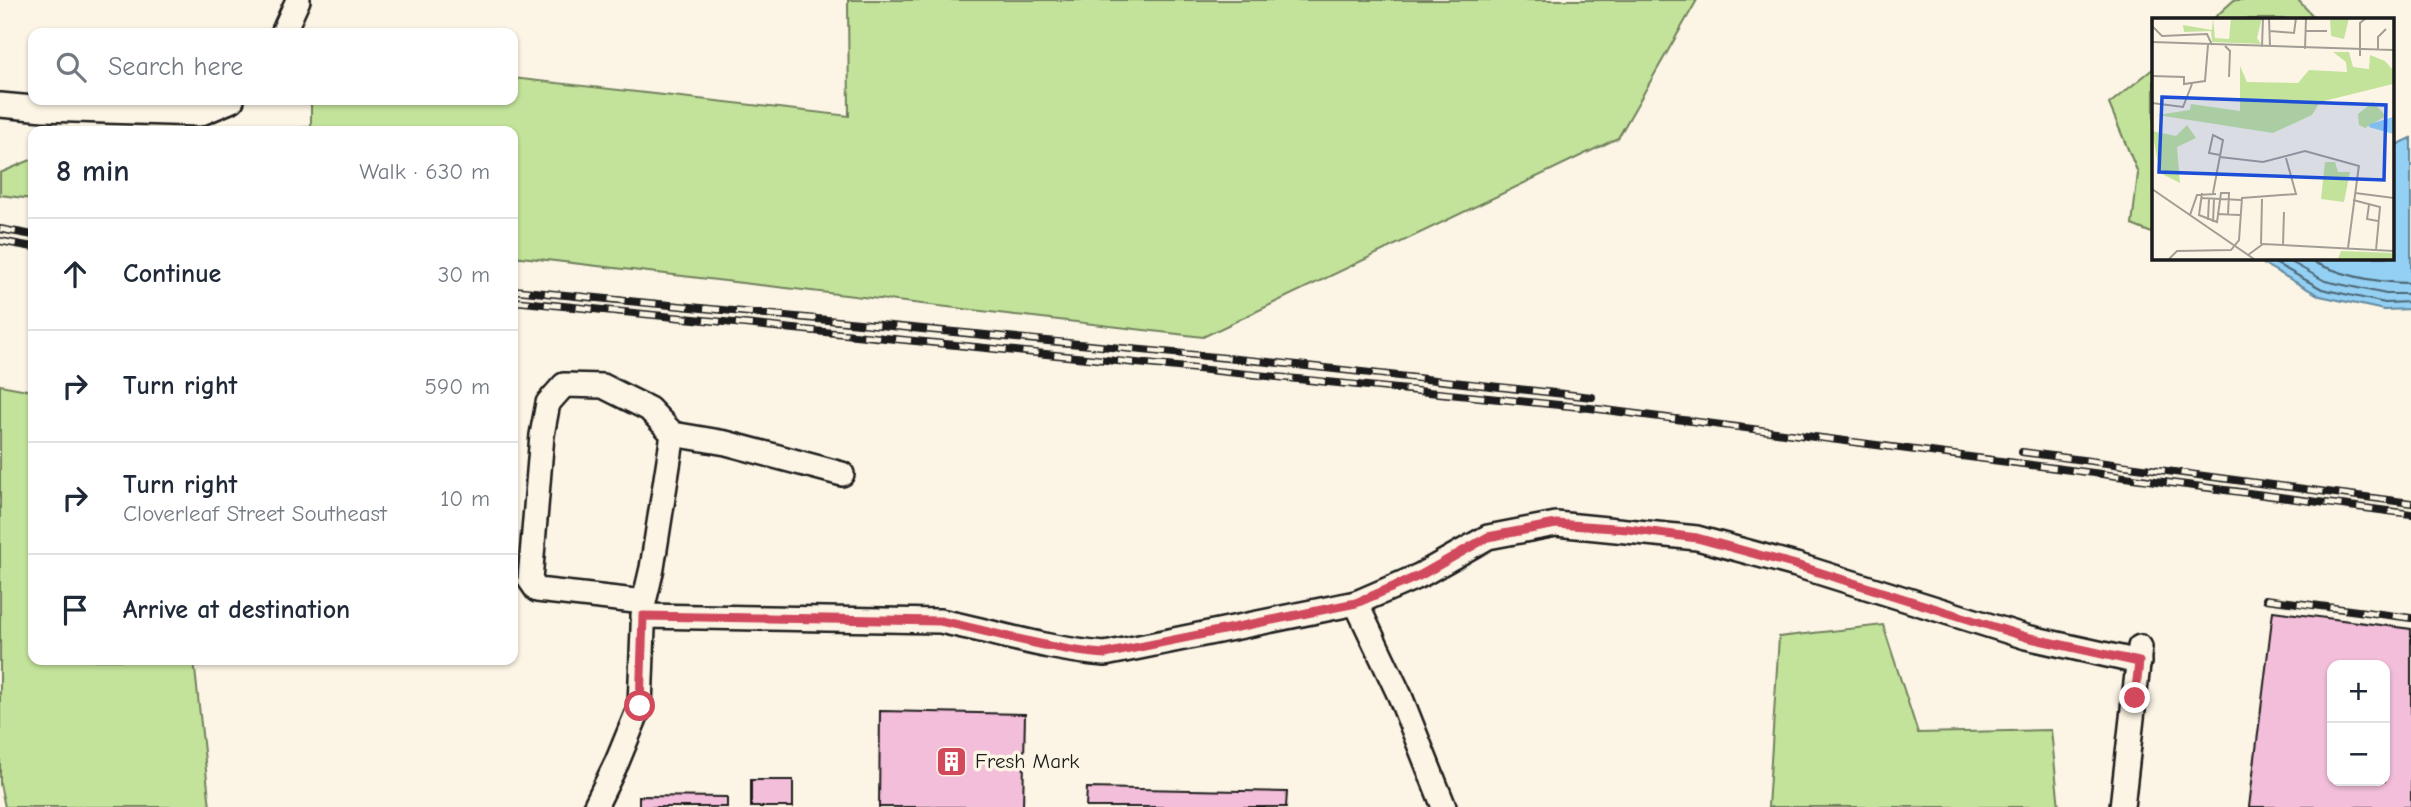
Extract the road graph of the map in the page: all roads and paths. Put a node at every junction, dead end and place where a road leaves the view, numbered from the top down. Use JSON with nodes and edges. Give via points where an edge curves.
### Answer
{"nodes":[{"id":1,"x":298,"y":0,"type":"edge"},
{"id":2,"x":285,"y":28,"type":"edge"},
{"id":3,"x":0,"y":105,"type":"edge"},
{"id":4,"x":220,"y":105,"type":"edge"},
{"id":5,"x":673,"y":434,"type":"junction"},
{"id":6,"x":842,"y":474,"type":"dead end"},
{"id":7,"x":1356,"y":603,"type":"junction"},
{"id":8,"x":644,"y":609,"type":"junction"},
{"id":9,"x":595,"y":807,"type":"edge"},
{"id":10,"x":1444,"y":807,"type":"edge"},
{"id":11,"x":2122,"y":807,"type":"edge"}],
"edges":[{"from":1,"to":2,"type":"street"},
{"from":3,"to":4,"type":"street","via":[[199,114]]},
{"from":5,"to":6,"type":"street"},
{"from":5,"to":8,"type":"street"},
{"from":5,"to":8,"type":"street","via":[[649,409],[603,386],[564,385],[548,403],[542,435],[530,580],[534,588]]},
{"from":7,"to":8,"type":"street","via":[[1105,654],[1068,651],[940,621]]},
{"from":7,"to":10,"type":"street","via":[[1400,696]]},
{"from":7,"to":11,"type":"street","via":[[1421,575],[1488,537],[1556,524],[1697,538],[2026,637],[2139,654]]},
{"from":8,"to":9,"type":"street","via":[[640,706]]}]}
